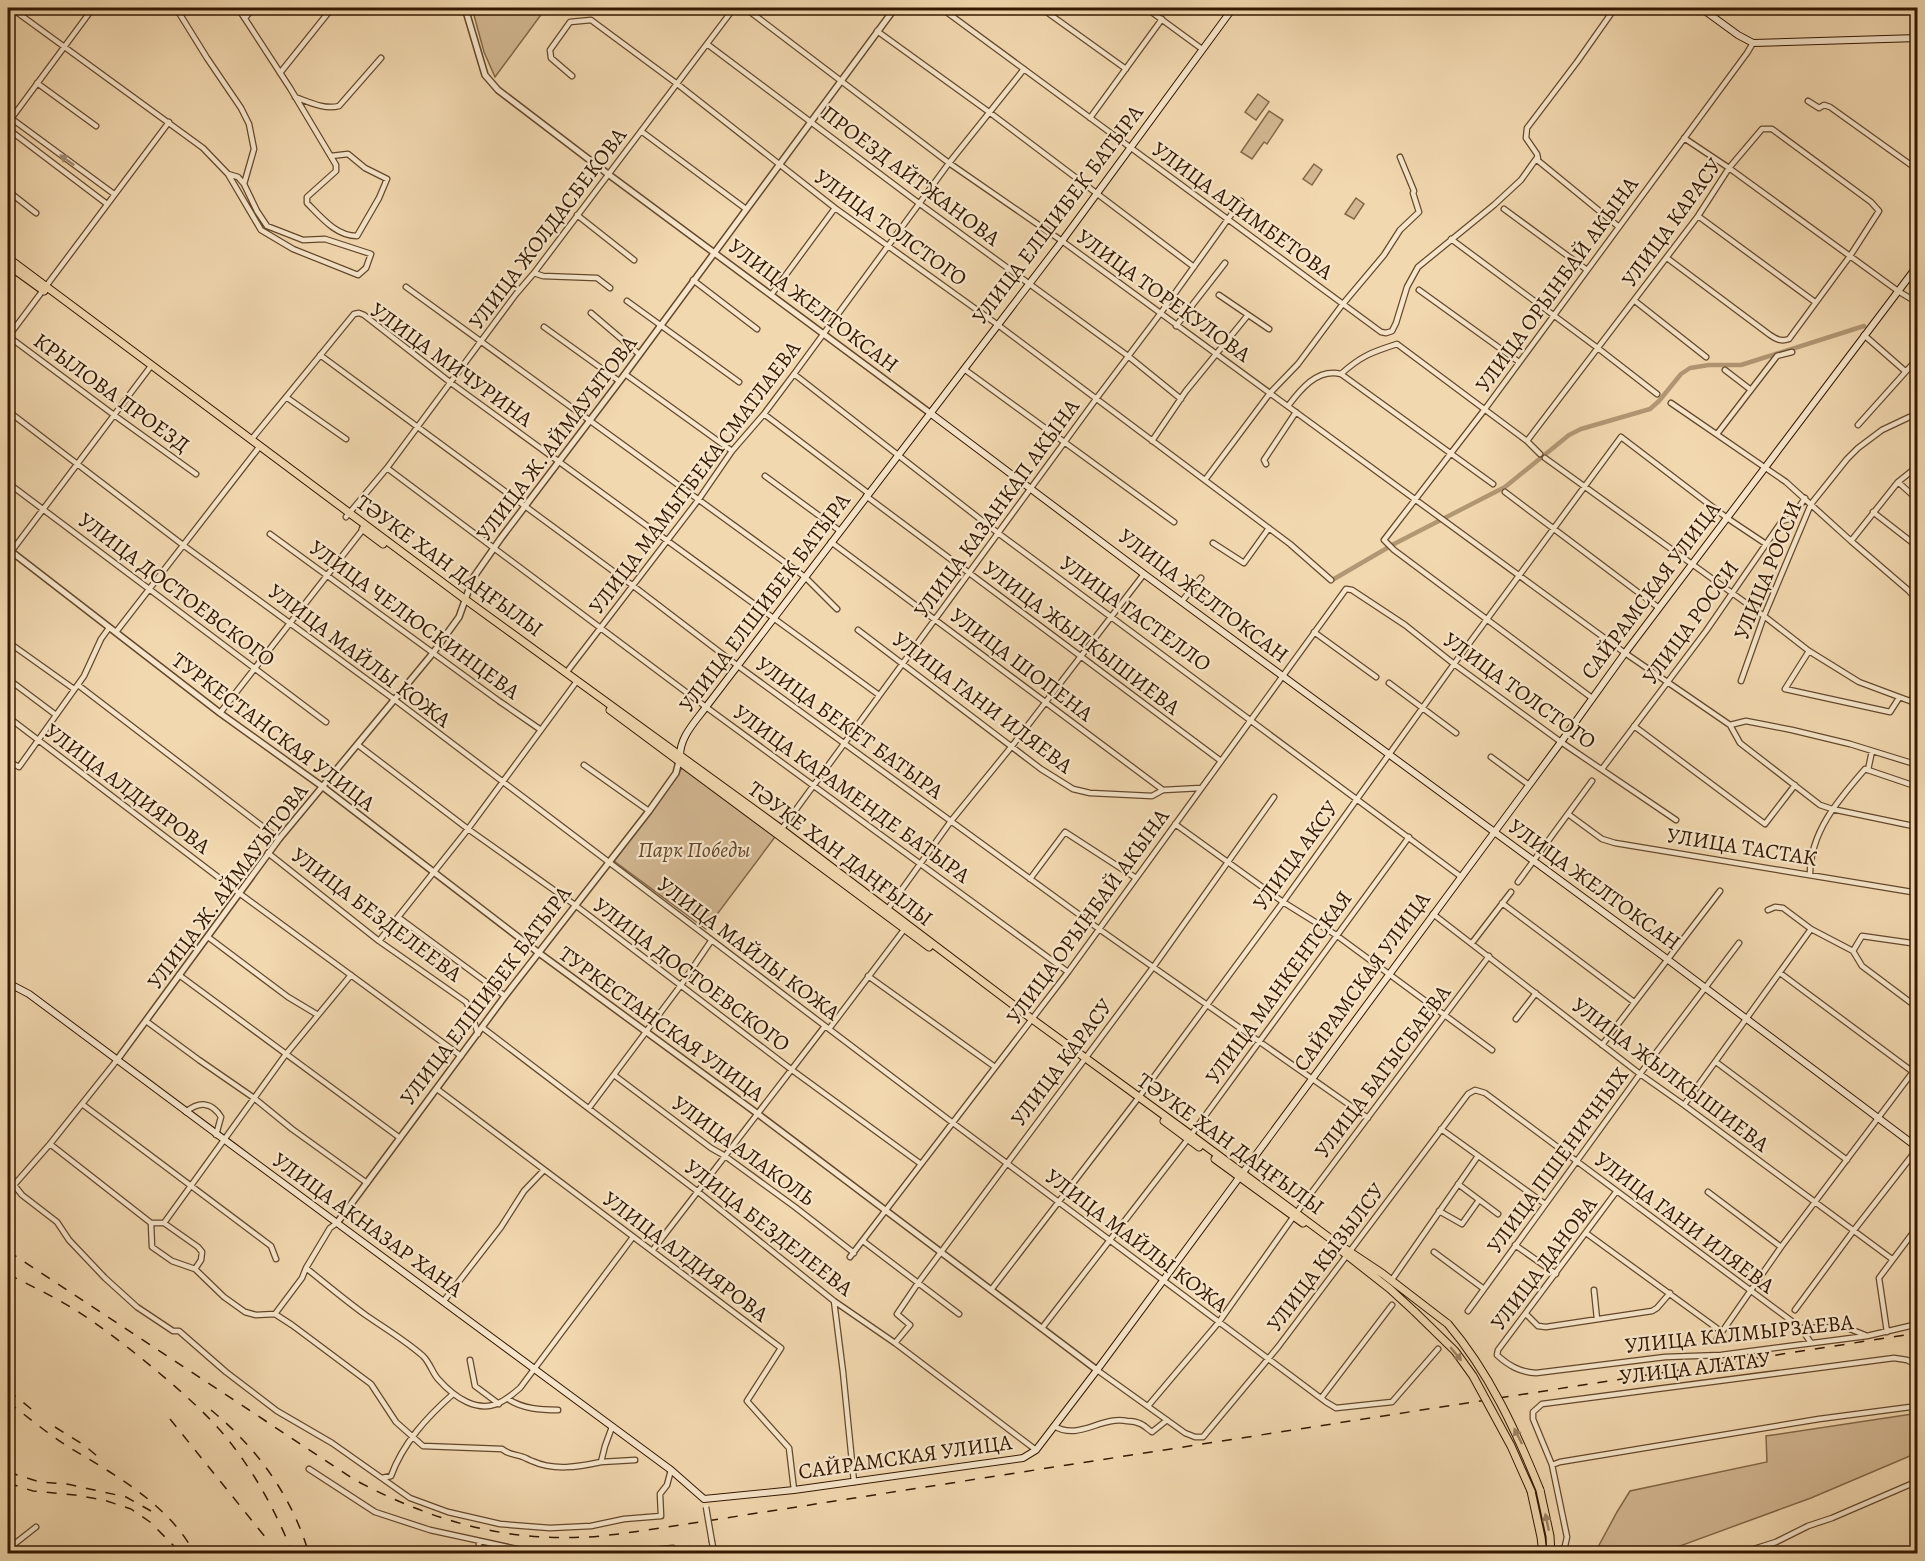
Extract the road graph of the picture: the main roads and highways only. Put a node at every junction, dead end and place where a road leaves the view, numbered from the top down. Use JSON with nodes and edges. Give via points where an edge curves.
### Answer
{"nodes":[{"id":1,"x":1233,"y":8,"type":"edge"},
{"id":2,"x":1701,"y":8,"type":"edge"},
{"id":3,"x":1917,"y":38,"type":"edge"},
{"id":4,"x":8,"y":258,"type":"edge"},
{"id":5,"x":8,"y":265,"type":"edge"},
{"id":6,"x":1917,"y":265,"type":"edge"},
{"id":7,"x":43,"y":288,"type":"junction"},
{"id":8,"x":150,"y":367,"type":"junction"},
{"id":9,"x":930,"y":413,"type":"junction"},
{"id":10,"x":259,"y":448,"type":"junction"},
{"id":11,"x":680,"y":759,"type":"junction"},
{"id":12,"x":1494,"y":832,"type":"junction"},
{"id":13,"x":8,"y":983,"type":"edge"},
{"id":14,"x":1917,"y":1148,"type":"edge"},
{"id":15,"x":1241,"y":1175,"type":"junction"},
{"id":16,"x":1350,"y":1255,"type":"junction"},
{"id":17,"x":705,"y":1499,"type":"joint"},
{"id":18,"x":1551,"y":1552,"type":"edge"},
{"id":19,"x":1543,"y":1554,"type":"edge"}],
"edges":[{"from":1,"to":9,"type":"main road","name":"УЛИЦА ЕЛШИБЕК БАТЫРА"},
{"from":2,"to":3,"type":"main road","via":[[1753,43]]},
{"from":4,"to":7,"type":"main road","name":"ТӘУКЕ ХАН ДАҢҒЫЛЫ"},
{"from":5,"to":7,"type":"main road","name":"ТӘУКЕ ХАН ДАҢҒЫЛЫ"},
{"from":6,"to":12,"type":"main road","name":"САЙРАМСКАЯ УЛИЦА"},
{"from":7,"to":8,"type":"main road","name":"ТӘУКЕ ХАН ДАҢҒЫЛЫ"},
{"from":8,"to":10,"type":"main road","name":"ТӘУКЕ ХАН ДАҢҒЫЛЫ"},
{"from":8,"to":10,"type":"main road","name":"ТӘУКЕ ХАН ДАҢҒЫЛЫ"},
{"from":9,"to":11,"type":"main road","name":"УЛИЦА ЕЛШИБЕК БАТЫРА","via":[[682,740]]},
{"from":9,"to":12,"type":"main road","name":"УЛИЦА ЖЕЛТОКСАН"},
{"from":10,"to":11,"type":"main road","name":"ТӘУКЕ ХАН ДАҢҒЫЛЫ"},
{"from":11,"to":15,"type":"main road","name":"ТӘУКЕ ХАН ДАҢҒЫЛЫ"},
{"from":12,"to":14,"type":"main road","name":"УЛИЦА ЖЕЛТОКСАН"},
{"from":12,"to":15,"type":"main road","name":"САЙРАМСКАЯ УЛИЦА"},
{"from":13,"to":17,"type":"main road","name":"УЛИЦА АКНАЗАР ХАНА","via":[[337,1222]]},
{"from":15,"to":16,"type":"main road","name":"ТӘУКЕ ХАН ДАҢҒЫЛЫ"},
{"from":15,"to":17,"type":"main road","name":"САЙРАМСКАЯ УЛИЦА","via":[[1036,1450],[1023,1458]]},
{"from":18,"to":16,"type":"main road","name":"ТӘУКЕ ХАН ДАҢҒЫЛЫ","one_way":true,"bridge":true,"via":[[1540,1490],[1521,1442],[1485,1374],[1448,1324]]},
{"from":16,"to":19,"type":"main road","name":"ТӘУКЕ ХАН ДАҢҒЫЛЫ","one_way":true,"bridge":true,"via":[[1455,1351],[1473,1376],[1531,1491]]}]}
